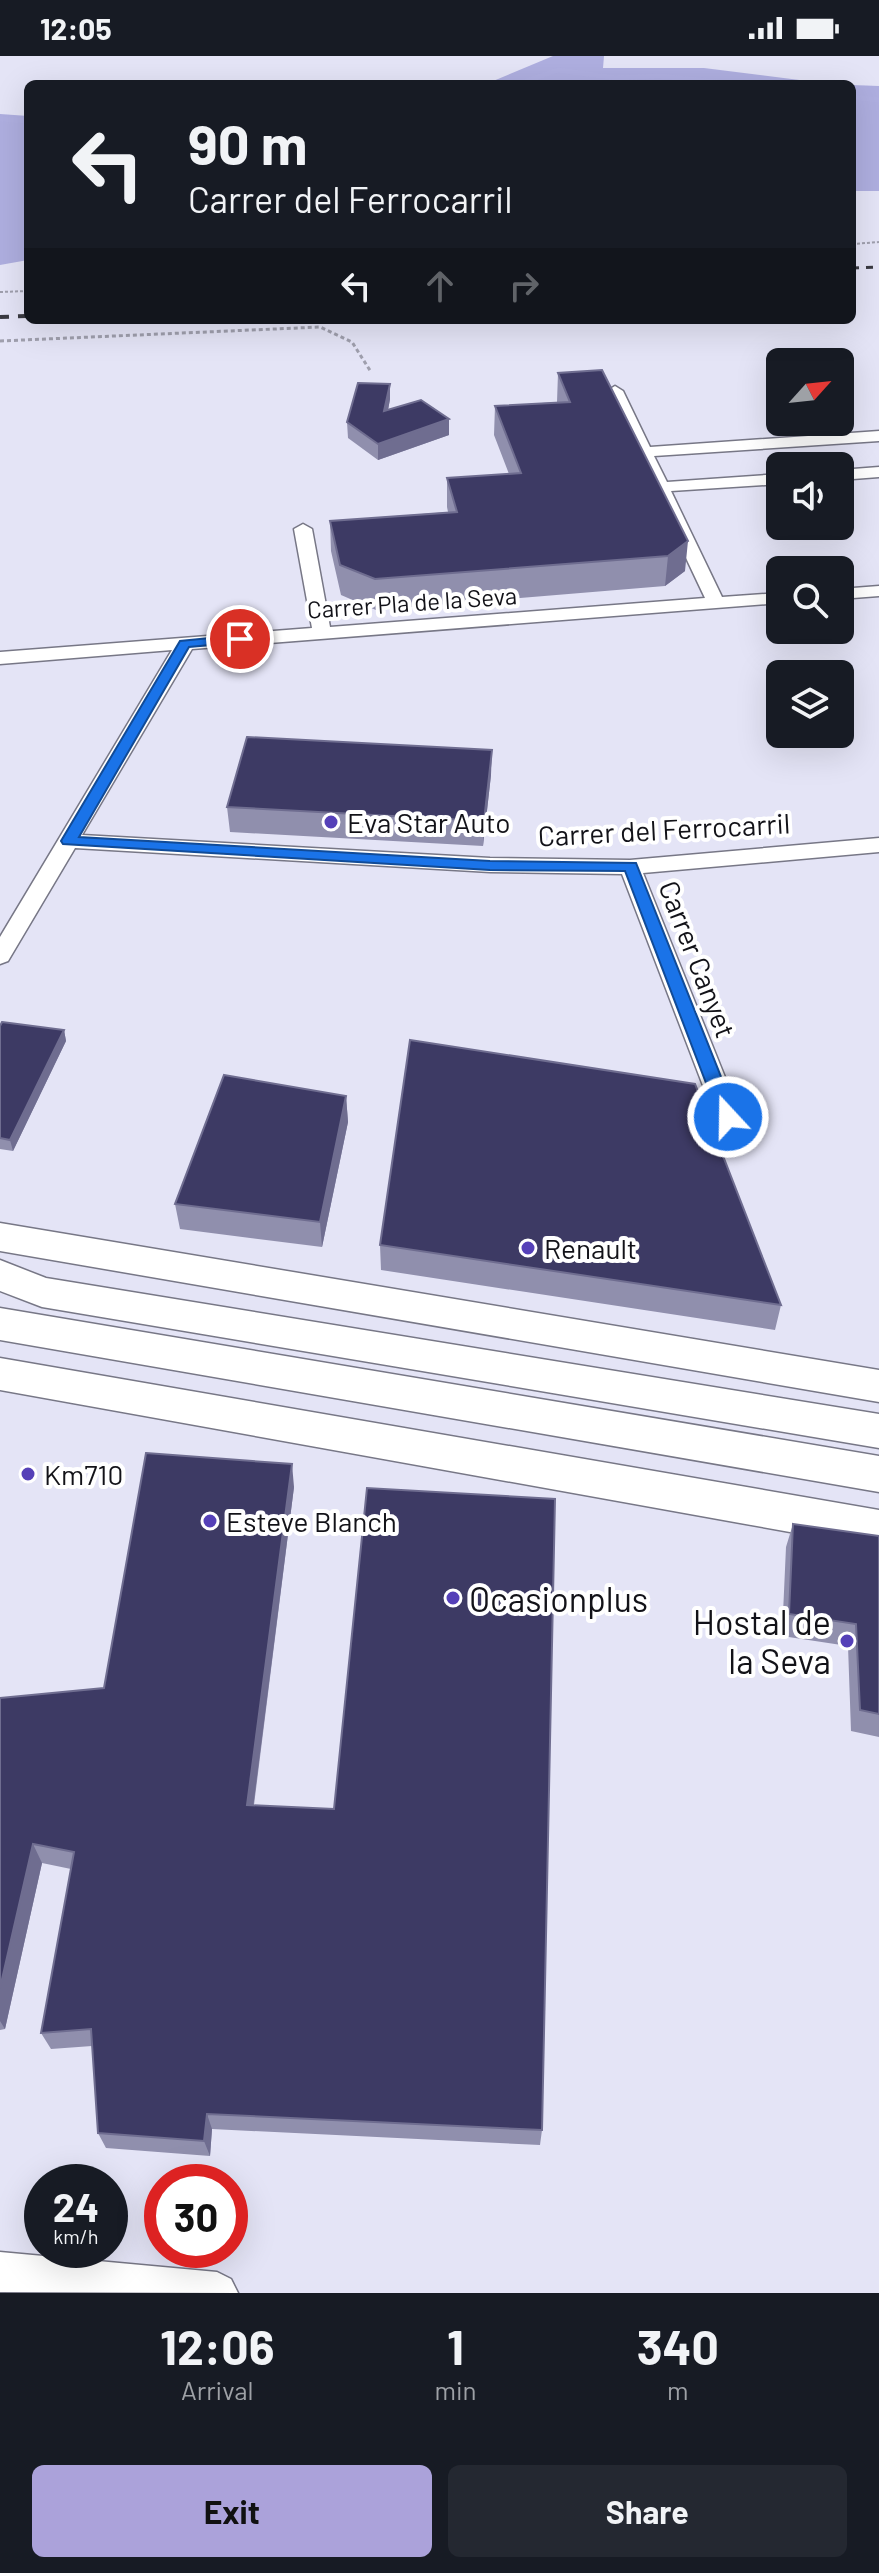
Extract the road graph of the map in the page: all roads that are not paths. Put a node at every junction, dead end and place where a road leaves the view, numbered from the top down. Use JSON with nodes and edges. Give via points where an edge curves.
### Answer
{"nodes":[{"id":1,"x":615,"y":391,"type":"edge"},
{"id":2,"x":879,"y":436,"type":"edge"},
{"id":3,"x":644,"y":452,"type":"junction"},
{"id":4,"x":879,"y":472,"type":"edge"},
{"id":5,"x":854,"y":474,"type":"edge"},
{"id":6,"x":766,"y":480,"type":"edge"},
{"id":7,"x":661,"y":487,"type":"junction"},
{"id":8,"x":303,"y":529,"type":"dead end"},
{"id":9,"x":879,"y":591,"type":"edge"},
{"id":10,"x":854,"y":593,"type":"edge"},
{"id":11,"x":766,"y":599,"type":"edge"},
{"id":12,"x":716,"y":603,"type":"junction"},
{"id":13,"x":322,"y":633,"type":"junction"},
{"id":14,"x":185,"y":644,"type":"junction"},
{"id":15,"x":0,"y":658,"type":"edge"},
{"id":16,"x":69,"y":841,"type":"junction"},
{"id":17,"x":879,"y":845,"type":"edge"},
{"id":18,"x":630,"y":867,"type":"junction"},
{"id":19,"x":0,"y":956,"type":"edge"},
{"id":20,"x":728,"y":1117,"type":"dead end"},
{"id":21,"x":0,"y":1237,"type":"edge"},
{"id":22,"x":0,"y":1275,"type":"edge"},
{"id":23,"x":0,"y":1324,"type":"edge"},
{"id":24,"x":0,"y":1374,"type":"edge"},
{"id":25,"x":879,"y":1386,"type":"edge"},
{"id":26,"x":879,"y":1431,"type":"edge"},
{"id":27,"x":879,"y":1474,"type":"edge"},
{"id":28,"x":879,"y":1529,"type":"edge"},
{"id":29,"x":0,"y":2272,"type":"edge"},
{"id":30,"x":217,"y":2293,"type":"edge"}],
"edges":[{"from":1,"to":3,"type":"street"},
{"from":2,"to":3,"type":"street"},
{"from":3,"to":7,"type":"street"},
{"from":4,"to":5,"type":"street"},
{"from":6,"to":7,"type":"street"},
{"from":7,"to":12,"type":"street"},
{"from":8,"to":13,"type":"street"},
{"from":9,"to":10,"type":"street"},
{"from":11,"to":12,"type":"street","name":"Carrer Pla de la Seva"},
{"from":12,"to":13,"type":"street","name":"Carrer Pla de la Seva"},
{"from":13,"to":14,"type":"street","name":"Carrer Pla de la Seva"},
{"from":14,"to":15,"type":"street","name":"Carrer Pla de la Seva"},
{"from":14,"to":16,"type":"street"},
{"from":16,"to":18,"type":"street","name":"Carrer del Ferrocarril","via":[[490,865]]},
{"from":16,"to":19,"type":"street"},
{"from":17,"to":18,"type":"street","name":"Carrer del Ferrocarril"},
{"from":18,"to":20,"type":"street","name":"Carrer Canyet"},
{"from":21,"to":25,"type":"main road"},
{"from":22,"to":26,"type":"main road","via":[[42,1292]]},
{"from":23,"to":27,"type":"main road"},
{"from":24,"to":28,"type":"main road"},
{"from":29,"to":30,"type":"street"}]}
